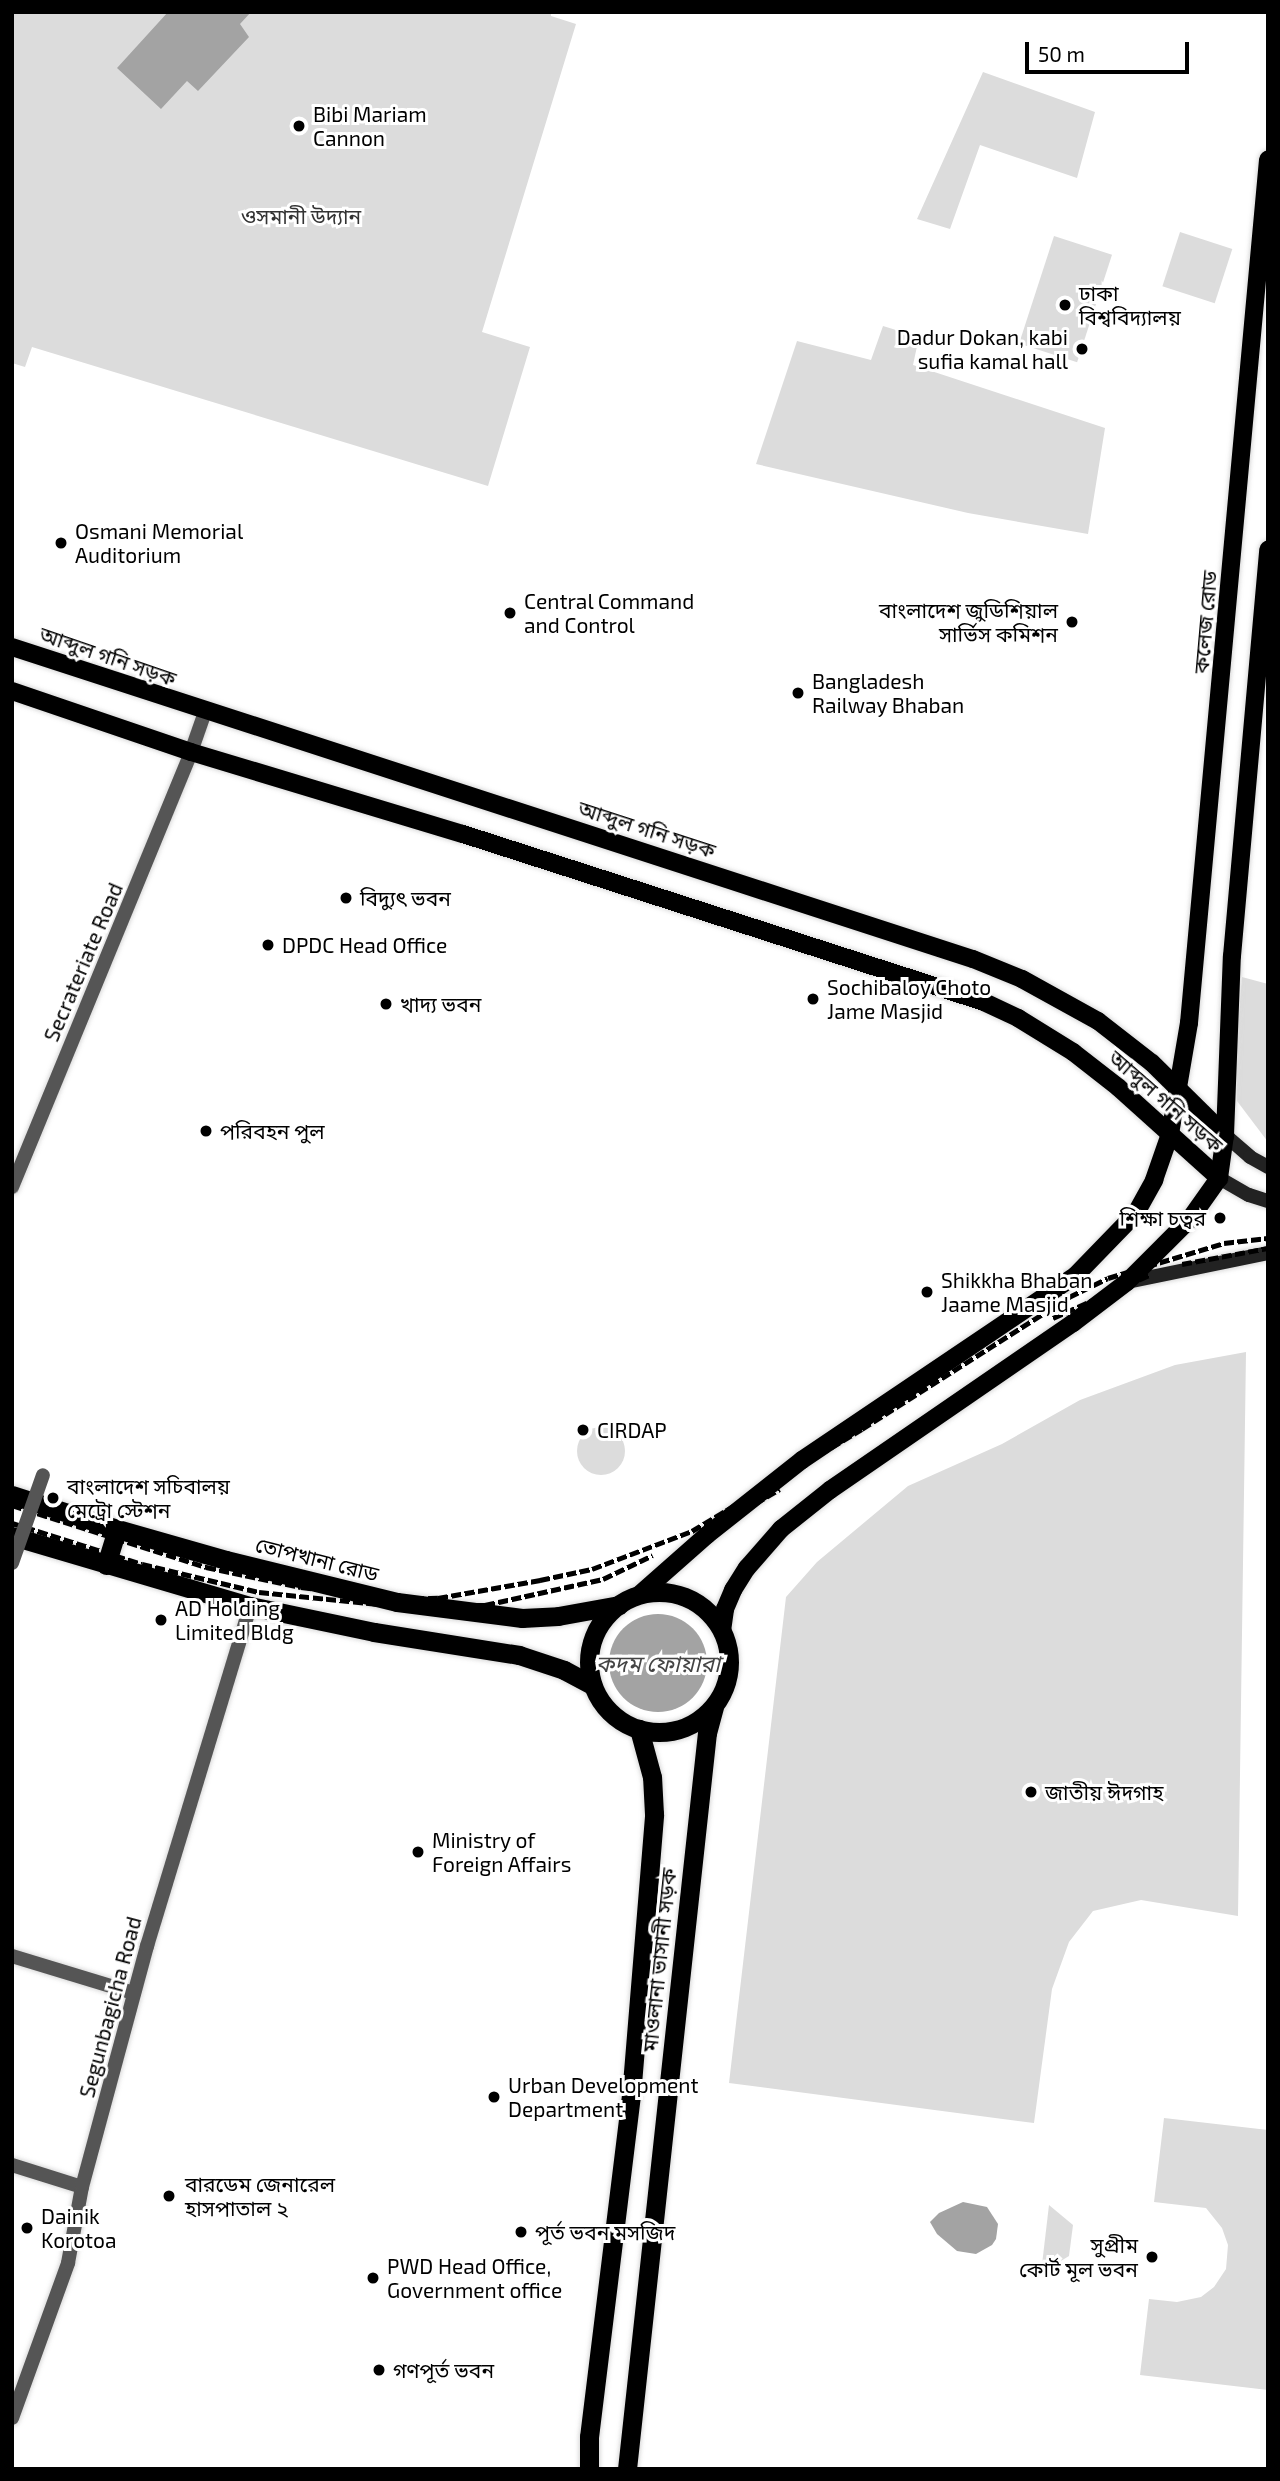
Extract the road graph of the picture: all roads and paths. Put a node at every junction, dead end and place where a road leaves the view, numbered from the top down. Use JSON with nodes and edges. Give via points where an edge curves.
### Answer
{"nodes":[{"id":1,"x":1268,"y":160,"type":"edge"},
{"id":2,"x":1268,"y":550,"type":"edge"},
{"id":3,"x":12,"y":647,"type":"edge"},
{"id":4,"x":12,"y":691,"type":"edge"},
{"id":5,"x":205,"y":712,"type":"junction"},
{"id":6,"x":191,"y":752,"type":"junction"},
{"id":7,"x":1179,"y":1087,"type":"junction"},
{"id":8,"x":1170,"y":1134,"type":"junction"},
{"id":9,"x":1225,"y":1135,"type":"junction"},
{"id":10,"x":1268,"y":1167,"type":"edge"},
{"id":11,"x":1219,"y":1178,"type":"junction"},
{"id":12,"x":12,"y":1187,"type":"edge"},
{"id":13,"x":1268,"y":1201,"type":"edge"},
{"id":14,"x":1268,"y":1253,"type":"edge"},
{"id":15,"x":1127,"y":1282,"type":"junction"},
{"id":16,"x":43,"y":1475,"type":"dead end"},
{"id":17,"x":12,"y":1495,"type":"edge"},
{"id":18,"x":117,"y":1529,"type":"junction"},
{"id":19,"x":12,"y":1536,"type":"edge"},
{"id":20,"x":12,"y":1563,"type":"edge"},
{"id":21,"x":106,"y":1565,"type":"junction"},
{"id":22,"x":639,"y":1595,"type":"junction"},
{"id":23,"x":619,"y":1605,"type":"junction"},
{"id":24,"x":250,"y":1606,"type":"junction"},
{"id":25,"x":722,"y":1631,"type":"junction"},
{"id":26,"x":592,"y":1685,"type":"junction"},
{"id":27,"x":714,"y":1707,"type":"junction"},
{"id":28,"x":639,"y":1729,"type":"junction"},
{"id":29,"x":12,"y":1956,"type":"edge"},
{"id":30,"x":134,"y":1993,"type":"junction"},
{"id":31,"x":12,"y":2165,"type":"edge"},
{"id":32,"x":82,"y":2187,"type":"junction"},
{"id":33,"x":12,"y":2418,"type":"edge"},
{"id":34,"x":589,"y":2469,"type":"edge"},
{"id":35,"x":627,"y":2469,"type":"edge"}],
"edges":[{"from":1,"to":7,"type":"main road","name":"কলেজ রোড","via":[[1204,886]]},
{"from":2,"to":9,"type":"main road","via":[[1232,956]]},
{"from":3,"to":5,"type":"main road","name":"আব্দুল গনি সড়ক"},
{"from":4,"to":6,"type":"main road","name":"আব্দুল গনি সড়ক"},
{"from":5,"to":6,"type":"street","name":"Secrateriate Road"},
{"from":5,"to":7,"type":"main road","name":"আব্দুল গনি সড়ক","via":[[973,959],[1022,979],[1098,1021]]},
{"from":6,"to":8,"type":"main road","name":"আব্দুল গনি সড়ক","via":[[463,834],[984,1002],[1073,1052]]},
{"from":6,"to":12,"type":"street","name":"Secrateriate Road"},
{"from":7,"to":8,"type":"main road","name":"কলেজ রোড"},
{"from":7,"to":9,"type":"main road","name":"আব্দুল গনি সড়ক"},
{"from":8,"to":11,"type":"main road","name":"আব্দুল গনি সড়ক"},
{"from":8,"to":22,"type":"main road","name":"কলেজ রোড","via":[[1136,1213],[1094,1259],[802,1460]]},
{"from":9,"to":10,"type":"main road"},
{"from":9,"to":11,"type":"main road"},
{"from":11,"to":13,"type":"main road"},
{"from":11,"to":15,"type":"main road","via":[[1190,1219]]},
{"from":14,"to":15,"type":"main road"},
{"from":15,"to":25,"type":"main road","via":[[798,1515],[747,1568],[725,1609]]},
{"from":16,"to":20,"type":"street","bridge":true},
{"from":17,"to":18,"type":"highway","name":"তোপখানা রোড"},
{"from":18,"to":21,"type":"highway"},
{"from":18,"to":23,"type":"highway","name":"তোপখানা রোড","via":[[334,1588],[484,1616],[558,1616]]},
{"from":19,"to":21,"type":"highway"},
{"from":21,"to":24,"type":"highway"},
{"from":22,"to":23,"type":"highway"},
{"from":22,"to":25,"type":"highway","via":[[655,1592],[687,1598],[701,1606]]},
{"from":23,"to":26,"type":"highway","via":[[592,1640]]},
{"from":24,"to":26,"type":"highway","via":[[520,1655]]},
{"from":24,"to":30,"type":"street","name":"Segunbagicha Road"},
{"from":25,"to":27,"type":"highway","via":[[729,1670]]},
{"from":26,"to":28,"type":"highway","via":[[614,1716]]},
{"from":27,"to":28,"type":"highway","via":[[685,1728],[667,1732]]},
{"from":27,"to":35,"type":"highway","name":"মাওলানা ভাসানী সড়ক"},
{"from":28,"to":34,"type":"highway","name":"মাওলানা ভাসানী সড়ক","via":[[652,1777],[654,1814],[631,2096],[589,2437]]},
{"from":29,"to":30,"type":"street"},
{"from":30,"to":32,"type":"street","name":"Segunbagicha Road"},
{"from":31,"to":32,"type":"street"},
{"from":32,"to":33,"type":"street","name":"Segunbagicha Road","via":[[68,2263]]}]}
